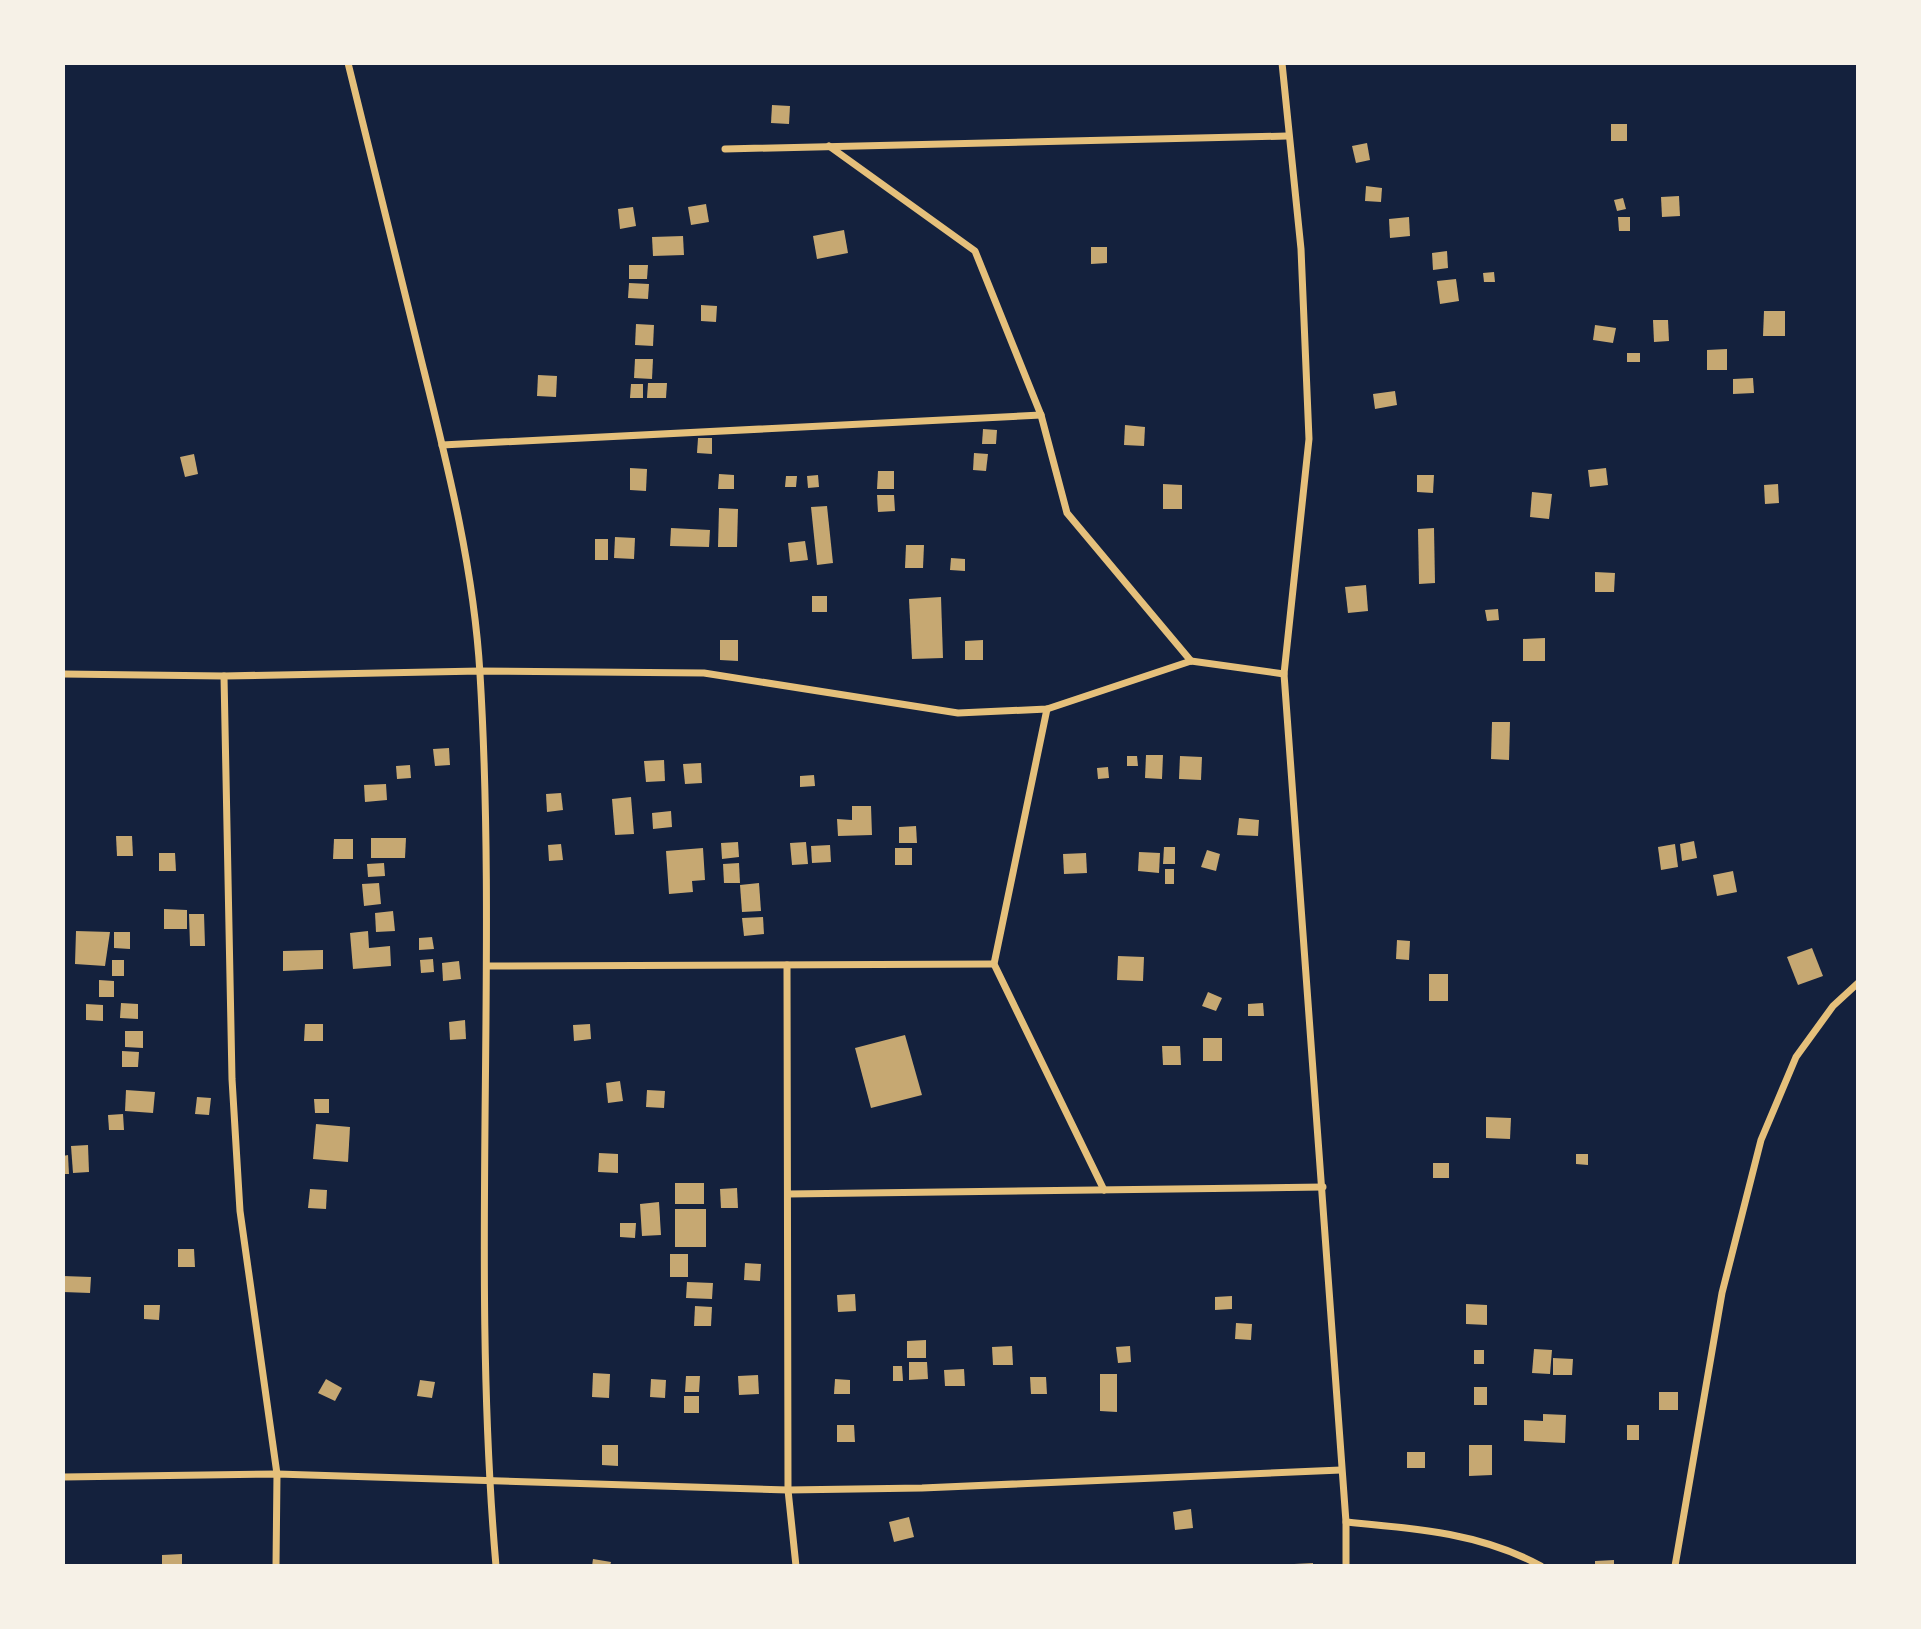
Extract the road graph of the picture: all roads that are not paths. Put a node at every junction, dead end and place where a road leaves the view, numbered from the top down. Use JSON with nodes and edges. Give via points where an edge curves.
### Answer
{"nodes":[{"id":1,"x":348,"y":63,"type":"edge"},
{"id":2,"x":1282,"y":63,"type":"edge"},
{"id":3,"x":1287,"y":136,"type":"junction"},
{"id":4,"x":829,"y":146,"type":"junction"},
{"id":5,"x":725,"y":149,"type":"dead end"},
{"id":6,"x":1041,"y":415,"type":"junction"},
{"id":7,"x":442,"y":445,"type":"junction"},
{"id":8,"x":1191,"y":661,"type":"junction"},
{"id":9,"x":480,"y":671,"type":"junction"},
{"id":10,"x":63,"y":674,"type":"edge"},
{"id":11,"x":1284,"y":674,"type":"junction"},
{"id":12,"x":224,"y":676,"type":"junction"},
{"id":13,"x":1047,"y":709,"type":"junction"},
{"id":14,"x":994,"y":964,"type":"junction"},
{"id":15,"x":787,"y":965,"type":"junction"},
{"id":16,"x":488,"y":966,"type":"junction"},
{"id":17,"x":1858,"y":983,"type":"edge"},
{"id":18,"x":1323,"y":1187,"type":"junction"},
{"id":19,"x":1104,"y":1190,"type":"junction"},
{"id":20,"x":788,"y":1194,"type":"junction"},
{"id":21,"x":1341,"y":1470,"type":"junction"},
{"id":22,"x":277,"y":1474,"type":"junction"},
{"id":23,"x":63,"y":1477,"type":"edge"},
{"id":24,"x":489,"y":1481,"type":"junction"},
{"id":25,"x":788,"y":1490,"type":"junction"},
{"id":26,"x":1346,"y":1522,"type":"junction"},
{"id":27,"x":276,"y":1566,"type":"edge"},
{"id":28,"x":496,"y":1566,"type":"edge"},
{"id":29,"x":796,"y":1566,"type":"edge"},
{"id":30,"x":1346,"y":1566,"type":"edge"},
{"id":31,"x":1541,"y":1566,"type":"edge"},
{"id":32,"x":1675,"y":1566,"type":"edge"}],
"edges":[{"from":1,"to":7,"type":"street"},
{"from":2,"to":3,"type":"street"},
{"from":3,"to":4,"type":"street"},
{"from":3,"to":11,"type":"street","via":[[1301,249],[1309,439]]},
{"from":4,"to":5,"type":"street"},
{"from":4,"to":6,"type":"street","via":[[975,251]]},
{"from":6,"to":7,"type":"street"},
{"from":6,"to":8,"type":"street","via":[[1067,513]]},
{"from":7,"to":9,"type":"street","via":[[467,562]]},
{"from":8,"to":11,"type":"street"},
{"from":8,"to":13,"type":"street"},
{"from":9,"to":12,"type":"street"},
{"from":9,"to":13,"type":"street","via":[[704,673],[958,713]]},
{"from":9,"to":16,"type":"street"},
{"from":10,"to":12,"type":"street"},
{"from":11,"to":18,"type":"street"},
{"from":12,"to":22,"type":"street","via":[[232,1079],[240,1211]]},
{"from":13,"to":14,"type":"street"},
{"from":14,"to":15,"type":"street"},
{"from":14,"to":19,"type":"street"},
{"from":15,"to":16,"type":"street"},
{"from":15,"to":20,"type":"street"},
{"from":16,"to":24,"type":"street","via":[[484,1177]]},
{"from":17,"to":32,"type":"street","via":[[1833,1006],[1796,1057],[1762,1140],[1722,1293]]},
{"from":18,"to":19,"type":"street"},
{"from":18,"to":21,"type":"street"},
{"from":19,"to":20,"type":"street"},
{"from":20,"to":25,"type":"street"},
{"from":21,"to":25,"type":"street"},
{"from":21,"to":26,"type":"street"},
{"from":22,"to":23,"type":"street"},
{"from":22,"to":24,"type":"street"},
{"from":22,"to":27,"type":"street"},
{"from":24,"to":25,"type":"street"},
{"from":24,"to":28,"type":"street"},
{"from":25,"to":29,"type":"street"},
{"from":26,"to":30,"type":"street"},
{"from":26,"to":31,"type":"street","via":[[1481,1540]]}]}
